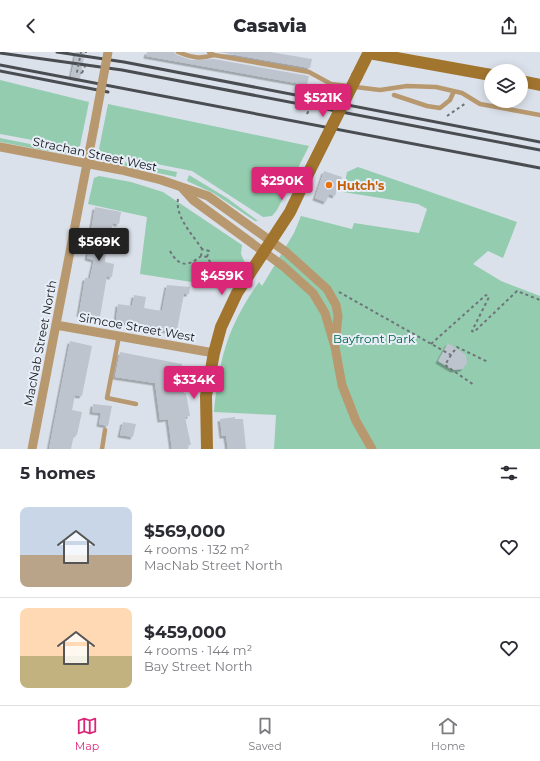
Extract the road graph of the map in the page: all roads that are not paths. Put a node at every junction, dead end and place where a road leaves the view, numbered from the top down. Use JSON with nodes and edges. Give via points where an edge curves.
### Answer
{"nodes":[{"id":1,"x":108,"y":52,"type":"edge"},
{"id":2,"x":178,"y":52,"type":"edge"},
{"id":3,"x":209,"y":52,"type":"edge"},
{"id":4,"x":368,"y":52,"type":"edge"},
{"id":5,"x":214,"y":55,"type":"junction"},
{"id":6,"x":484,"y":75,"type":"edge"},
{"id":7,"x":528,"y":82,"type":"edge"},
{"id":8,"x":540,"y":85,"type":"edge"},
{"id":9,"x":454,"y":91,"type":"junction"},
{"id":10,"x":394,"y":95,"type":"dead end"},
{"id":11,"x":540,"y":115,"type":"edge"},
{"id":12,"x":0,"y":147,"type":"edge"},
{"id":13,"x":87,"y":163,"type":"junction"},
{"id":14,"x":183,"y":189,"type":"junction"},
{"id":15,"x":270,"y":240,"type":"junction"},
{"id":16,"x":262,"y":252,"type":"junction"},
{"id":17,"x":56,"y":325,"type":"junction"},
{"id":18,"x":119,"y":336,"type":"junction"},
{"id":19,"x":335,"y":347,"type":"junction"},
{"id":20,"x":214,"y":353,"type":"junction"},
{"id":21,"x":136,"y":404,"type":"dead end"},
{"id":22,"x":106,"y":430,"type":"dead end"},
{"id":23,"x":32,"y":449,"type":"edge"},
{"id":24,"x":102,"y":449,"type":"edge"},
{"id":25,"x":207,"y":449,"type":"edge"},
{"id":26,"x":372,"y":449,"type":"edge"}],
"edges":[{"from":1,"to":13,"type":"street","name":"MacNab Street North","bridge":true},
{"from":2,"to":5,"type":"lane","via":[[191,58]]},
{"from":3,"to":5,"type":"lane"},
{"from":4,"to":6,"type":"street"},
{"from":4,"to":15,"type":"street","bridge":true,"via":[[290,212]]},
{"from":5,"to":9,"type":"lane","via":[[309,72],[331,84],[380,90],[407,86],[436,87]]},
{"from":7,"to":8,"type":"street"},
{"from":9,"to":10,"type":"lane","via":[[450,100],[440,108]]},
{"from":9,"to":11,"type":"lane","via":[[480,104]]},
{"from":12,"to":13,"type":"street","name":"Strachan Street West"},
{"from":13,"to":14,"type":"street","name":"Strachan Street West","via":[[161,180]]},
{"from":13,"to":17,"type":"street","name":"MacNab Street North"},
{"from":14,"to":15,"type":"street","name":"Strachan Street West","via":[[208,196]]},
{"from":14,"to":16,"type":"street","name":"Strachan Street West","via":[[193,200]]},
{"from":15,"to":16,"type":"street"},
{"from":15,"to":19,"type":"street","name":"Strachan Street West","via":[[327,289],[336,305],[338,316]]},
{"from":16,"to":19,"type":"street","name":"Strachan Street West","via":[[283,266],[313,293],[325,313]]},
{"from":16,"to":20,"type":"street","via":[[237,293],[221,327]]},
{"from":17,"to":18,"type":"street","name":"Simcoe Street West"},
{"from":17,"to":23,"type":"street","name":"MacNab Street North"},
{"from":18,"to":20,"type":"street","name":"Simcoe Street West"},
{"from":18,"to":21,"type":"lane","via":[[107,398]]},
{"from":19,"to":26,"type":"street","via":[[342,385],[356,421]]},
{"from":20,"to":25,"type":"street","via":[[206,396]]},
{"from":22,"to":24,"type":"lane"}]}
